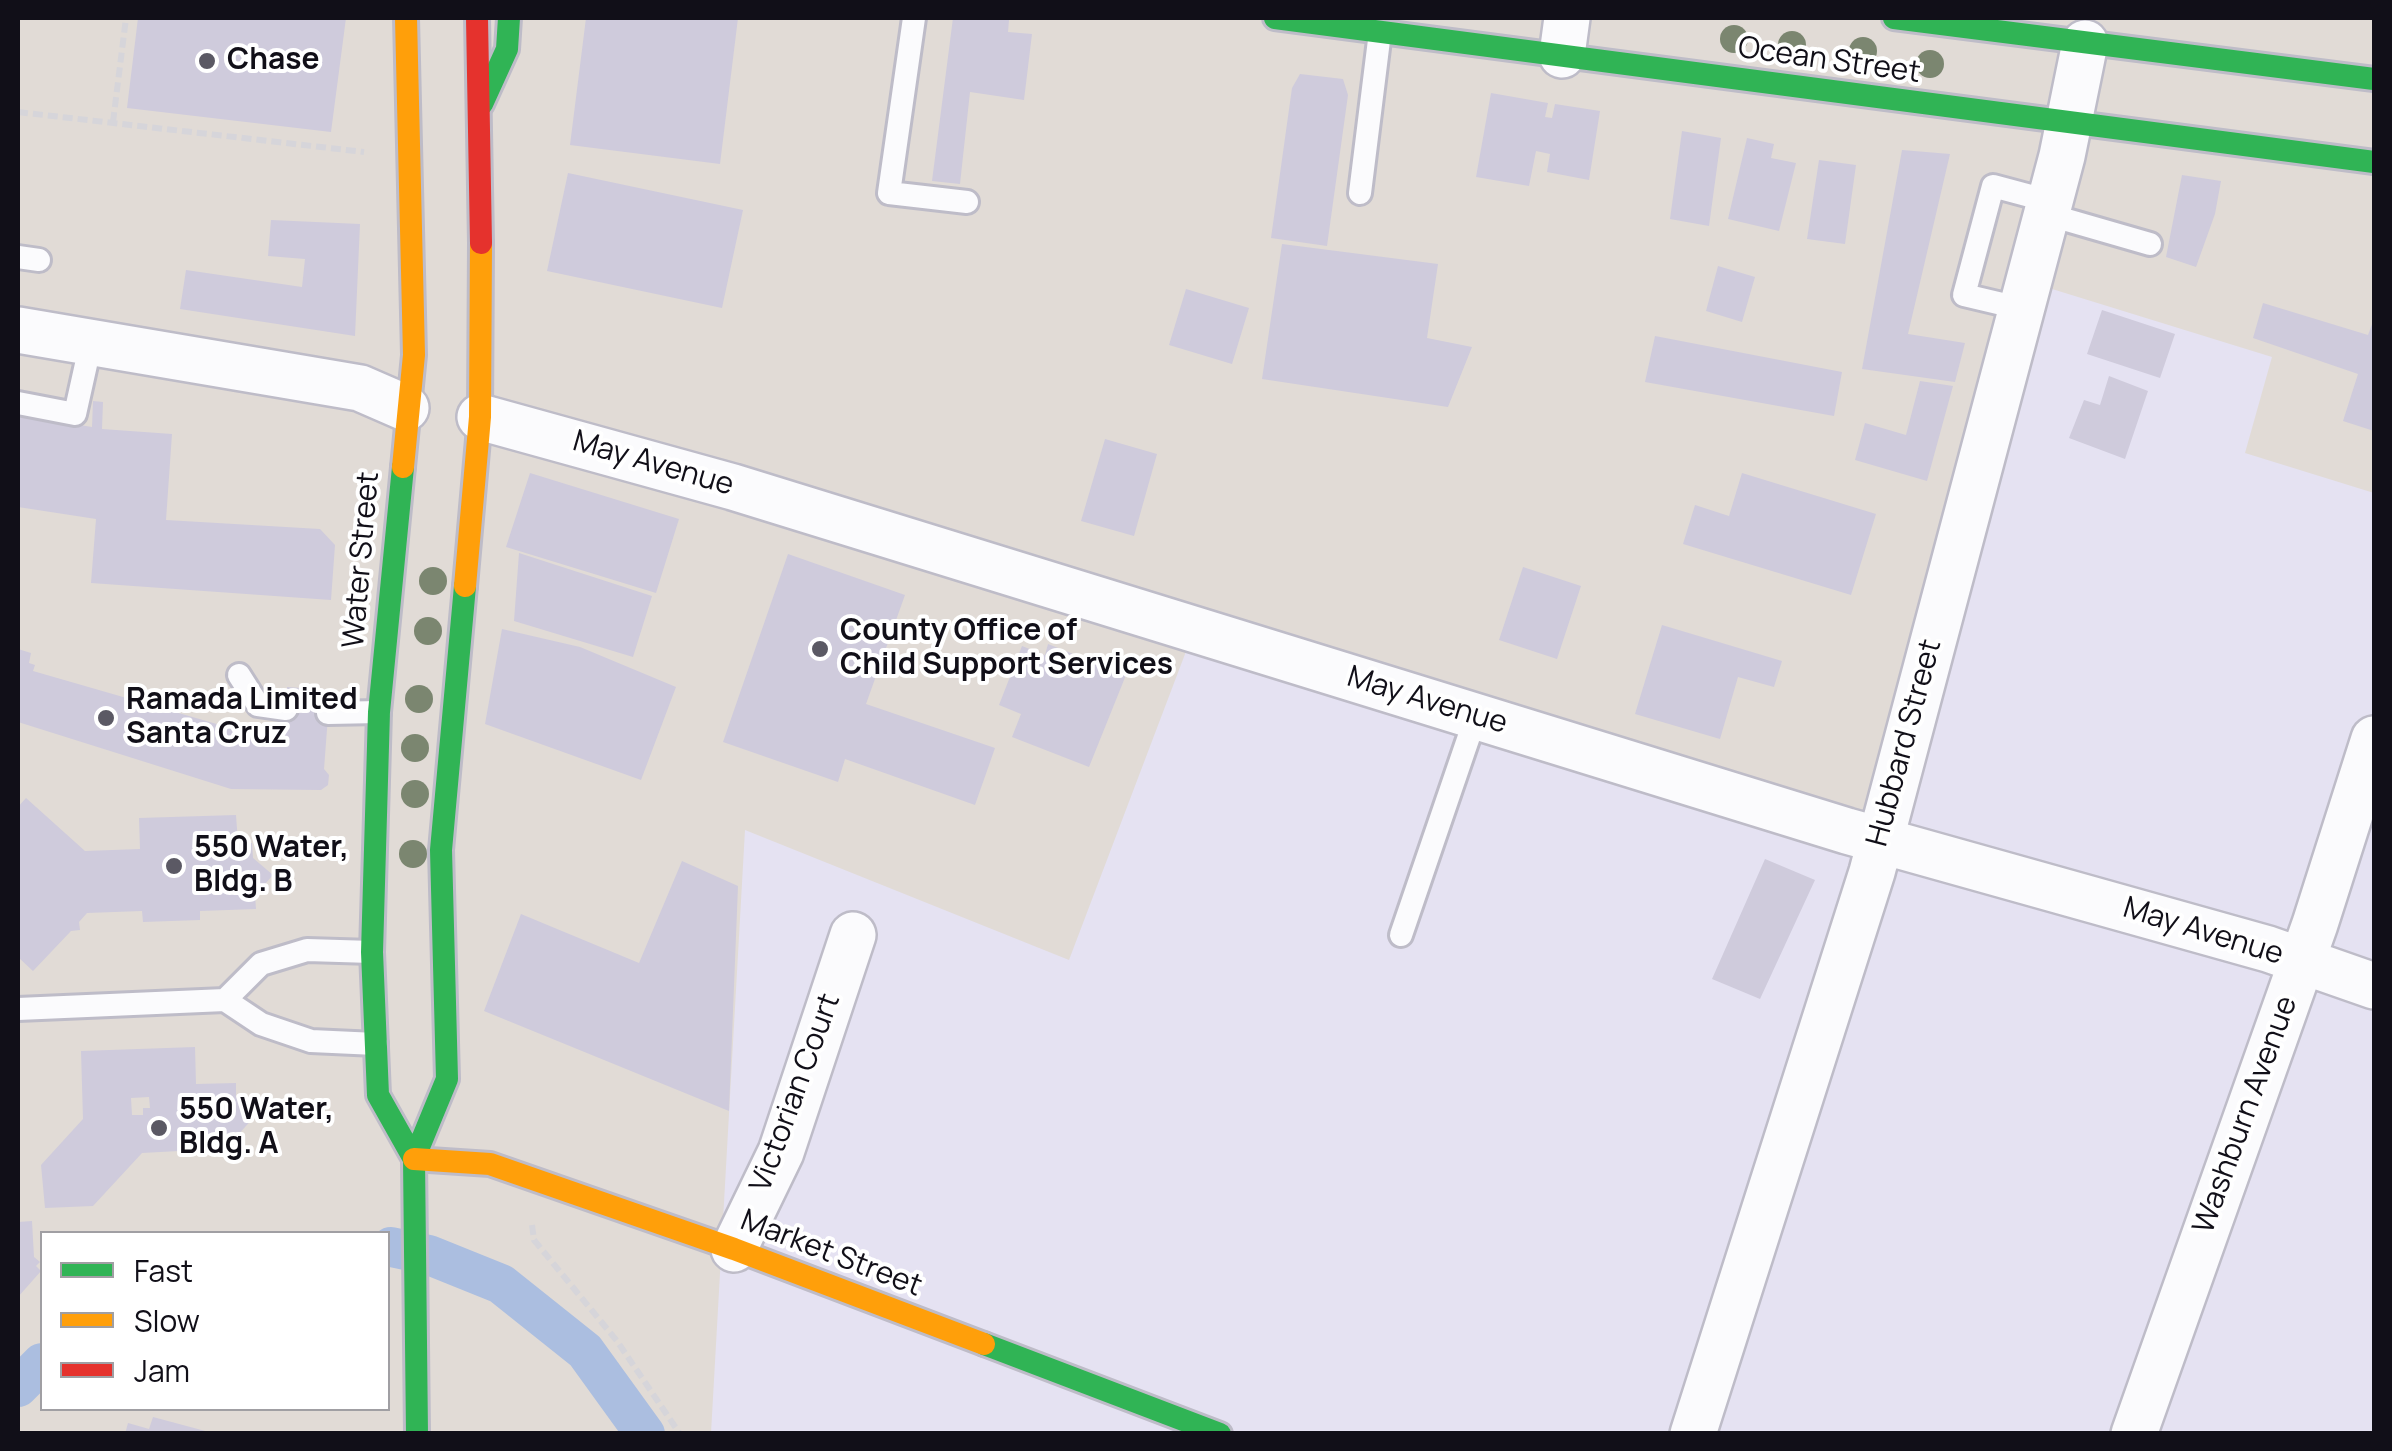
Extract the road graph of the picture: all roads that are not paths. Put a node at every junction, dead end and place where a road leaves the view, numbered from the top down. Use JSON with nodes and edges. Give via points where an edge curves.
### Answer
{"nodes":[{"id":1,"x":406,"y":18,"type":"edge"},
{"id":2,"x":477,"y":18,"type":"edge"},
{"id":3,"x":510,"y":18,"type":"edge"},
{"id":4,"x":914,"y":18,"type":"edge"},
{"id":5,"x":1275,"y":18,"type":"edge"},
{"id":6,"x":1894,"y":18,"type":"edge"},
{"id":7,"x":1959,"y":22,"type":"edge"},
{"id":8,"x":1380,"y":32,"type":"junction"},
{"id":9,"x":1564,"y":36,"type":"edge"},
{"id":10,"x":2085,"y":43,"type":"junction"},
{"id":11,"x":2374,"y":79,"type":"edge"},
{"id":12,"x":482,"y":104,"type":"junction"},
{"id":13,"x":2068,"y":123,"type":"junction"},
{"id":14,"x":2374,"y":162,"type":"edge"},
{"id":15,"x":1360,"y":194,"type":"dead end"},
{"id":16,"x":967,"y":202,"type":"dead end"},
{"id":17,"x":2048,"y":208,"type":"junction"},
{"id":18,"x":2150,"y":244,"type":"dead end"},
{"id":19,"x":2019,"y":308,"type":"junction"},
{"id":20,"x":18,"y":330,"type":"edge"},
{"id":21,"x":91,"y":342,"type":"junction"},
{"id":22,"x":18,"y":404,"type":"edge"},
{"id":23,"x":480,"y":417,"type":"junction"},
{"id":24,"x":420,"y":418,"type":"junction"},
{"id":25,"x":444,"y":540,"type":"dead end"},
{"id":26,"x":460,"y":606,"type":"junction"},
{"id":27,"x":239,"y":674,"type":"dead end"},
{"id":28,"x":286,"y":709,"type":"dead end"},
{"id":29,"x":379,"y":712,"type":"junction"},
{"id":30,"x":328,"y":714,"type":"dead end"},
{"id":31,"x":1476,"y":716,"type":"junction"},
{"id":32,"x":2374,"y":740,"type":"edge"},
{"id":33,"x":1880,"y":840,"type":"junction"},
{"id":34,"x":853,"y":935,"type":"dead end"},
{"id":35,"x":1401,"y":935,"type":"dead end"},
{"id":36,"x":372,"y":952,"type":"junction"},
{"id":37,"x":2300,"y":962,"type":"junction"},
{"id":38,"x":2374,"y":986,"type":"edge"},
{"id":39,"x":225,"y":1000,"type":"junction"},
{"id":40,"x":18,"y":1010,"type":"edge"},
{"id":41,"x":376,"y":1044,"type":"junction"},
{"id":42,"x":415,"y":1169,"type":"junction"},
{"id":43,"x":734,"y":1249,"type":"junction"},
{"id":44,"x":418,"y":1434,"type":"edge"},
{"id":45,"x":1220,"y":1434,"type":"edge"},
{"id":46,"x":1693,"y":1434,"type":"edge"},
{"id":47,"x":2134,"y":1434,"type":"edge"}],
"edges":[{"from":1,"to":24,"type":"main road","name":"Water Street"},
{"from":2,"to":12,"type":"main road","name":"Water Street"},
{"from":3,"to":12,"type":"main road","via":[[506,49]]},
{"from":4,"to":16,"type":"lane","via":[[889,192]]},
{"from":5,"to":8,"type":"main road","name":"Ocean Street"},
{"from":6,"to":7,"type":"main road","name":"Ocean Street"},
{"from":7,"to":10,"type":"main road","name":"Ocean Street"},
{"from":8,"to":9,"type":"main road","name":"Ocean Street"},
{"from":8,"to":15,"type":"lane"},
{"from":9,"to":13,"type":"main road","name":"Ocean Street"},
{"from":10,"to":11,"type":"main road","name":"Ocean Street"},
{"from":10,"to":13,"type":"street","name":"Hubbard Street"},
{"from":12,"to":23,"type":"main road","name":"Water Street"},
{"from":13,"to":14,"type":"main road","name":"Ocean Street"},
{"from":13,"to":17,"type":"street","name":"Hubbard Street"},
{"from":17,"to":18,"type":"lane"},
{"from":17,"to":19,"type":"street","name":"Hubbard Street"},
{"from":17,"to":19,"type":"lane","via":[[1993,186],[1964,295]]},
{"from":19,"to":33,"type":"street","name":"Hubbard Street"},
{"from":20,"to":21,"type":"street"},
{"from":21,"to":22,"type":"lane","via":[[75,414]]},
{"from":21,"to":24,"type":"street","via":[[360,388]]},
{"from":23,"to":26,"type":"main road","name":"Water Street"},
{"from":23,"to":31,"type":"street","name":"May Avenue","via":[[733,487]]},
{"from":24,"to":29,"type":"main road","name":"Water Street"},
{"from":25,"to":26,"type":"main road"},
{"from":26,"to":42,"type":"main road","name":"Water Street","via":[[442,850],[447,1079]]},
{"from":27,"to":28,"type":"lane","via":[[258,705]]},
{"from":29,"to":30,"type":"lane"},
{"from":29,"to":36,"type":"main road","name":"Water Street"},
{"from":31,"to":33,"type":"street","name":"May Avenue"},
{"from":31,"to":35,"type":"lane"},
{"from":32,"to":37,"type":"street","name":"Washburn Avenue"},
{"from":33,"to":37,"type":"street","name":"May Avenue"},
{"from":33,"to":46,"type":"street","name":"Hubbard Street"},
{"from":34,"to":43,"type":"street","name":"Victorian Court","via":[[781,1152]]},
{"from":36,"to":39,"type":"lane","via":[[307,950],[262,964]]},
{"from":36,"to":41,"type":"main road","name":"Water Street"},
{"from":37,"to":38,"type":"street","name":"May Avenue"},
{"from":37,"to":47,"type":"street","name":"Washburn Avenue"},
{"from":39,"to":40,"type":"lane"},
{"from":39,"to":41,"type":"lane","via":[[262,1024],[310,1041]]},
{"from":41,"to":42,"type":"main road","name":"Water Street","via":[[378,1095]]},
{"from":42,"to":43,"type":"main road","name":"Market Street","via":[[490,1164]]},
{"from":42,"to":44,"type":"main road","name":"Water Street"},
{"from":43,"to":45,"type":"main road","name":"Market Street"}]}
